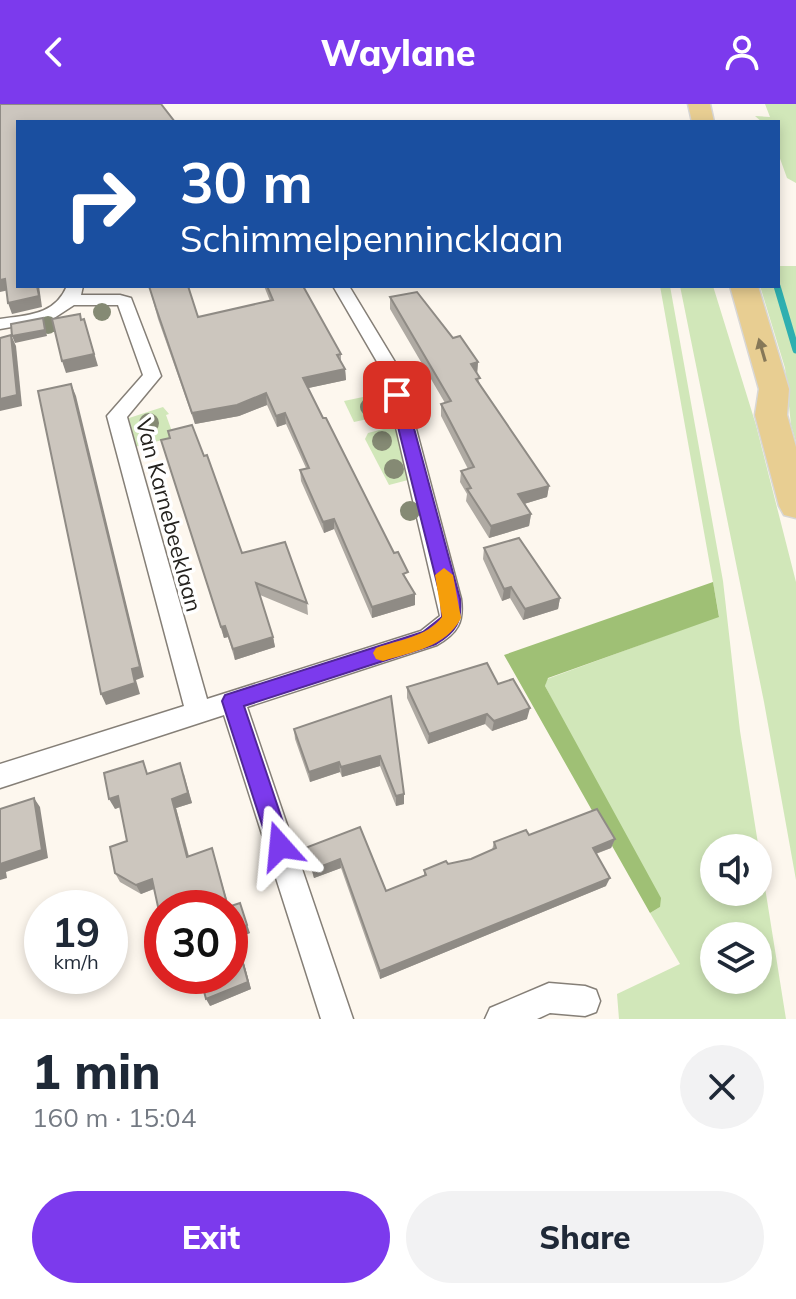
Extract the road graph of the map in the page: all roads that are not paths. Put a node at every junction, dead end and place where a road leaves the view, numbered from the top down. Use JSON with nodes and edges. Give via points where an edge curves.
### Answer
{"nodes":[{"id":1,"x":342,"y":288,"type":"edge"},
{"id":2,"x":721,"y":288,"type":"edge"},
{"id":3,"x":745,"y":288,"type":"edge"},
{"id":4,"x":74,"y":293,"type":"edge"},
{"id":5,"x":0,"y":324,"type":"edge"},
{"id":6,"x":771,"y":415,"type":"junction"},
{"id":7,"x":796,"y":506,"type":"edge"},
{"id":8,"x":232,"y":701,"type":"junction"},
{"id":9,"x":198,"y":712,"type":"junction"},
{"id":10,"x":0,"y":776,"type":"edge"},
{"id":11,"x":585,"y":1001,"type":"dead end"},
{"id":12,"x":337,"y":1019,"type":"edge"},
{"id":13,"x":501,"y":1019,"type":"edge"}],
"edges":[{"from":1,"to":8,"type":"street","via":[[392,372],[452,618],[429,638]]},
{"from":2,"to":6,"type":"main road","via":[[753,391]]},
{"from":6,"to":3,"type":"main road","one_way":true,"via":[[774,389]]},
{"from":4,"to":5,"type":"street","via":[[65,308],[50,315]]},
{"from":4,"to":9,"type":"street","name":"Van Karnebeeklaan","via":[[125,302],[152,376],[117,416]]},
{"from":6,"to":7,"type":"main road"},
{"from":8,"to":9,"type":"street"},
{"from":8,"to":12,"type":"street"},
{"from":9,"to":10,"type":"street"},
{"from":11,"to":13,"type":"street","via":[[549,998]]}]}
